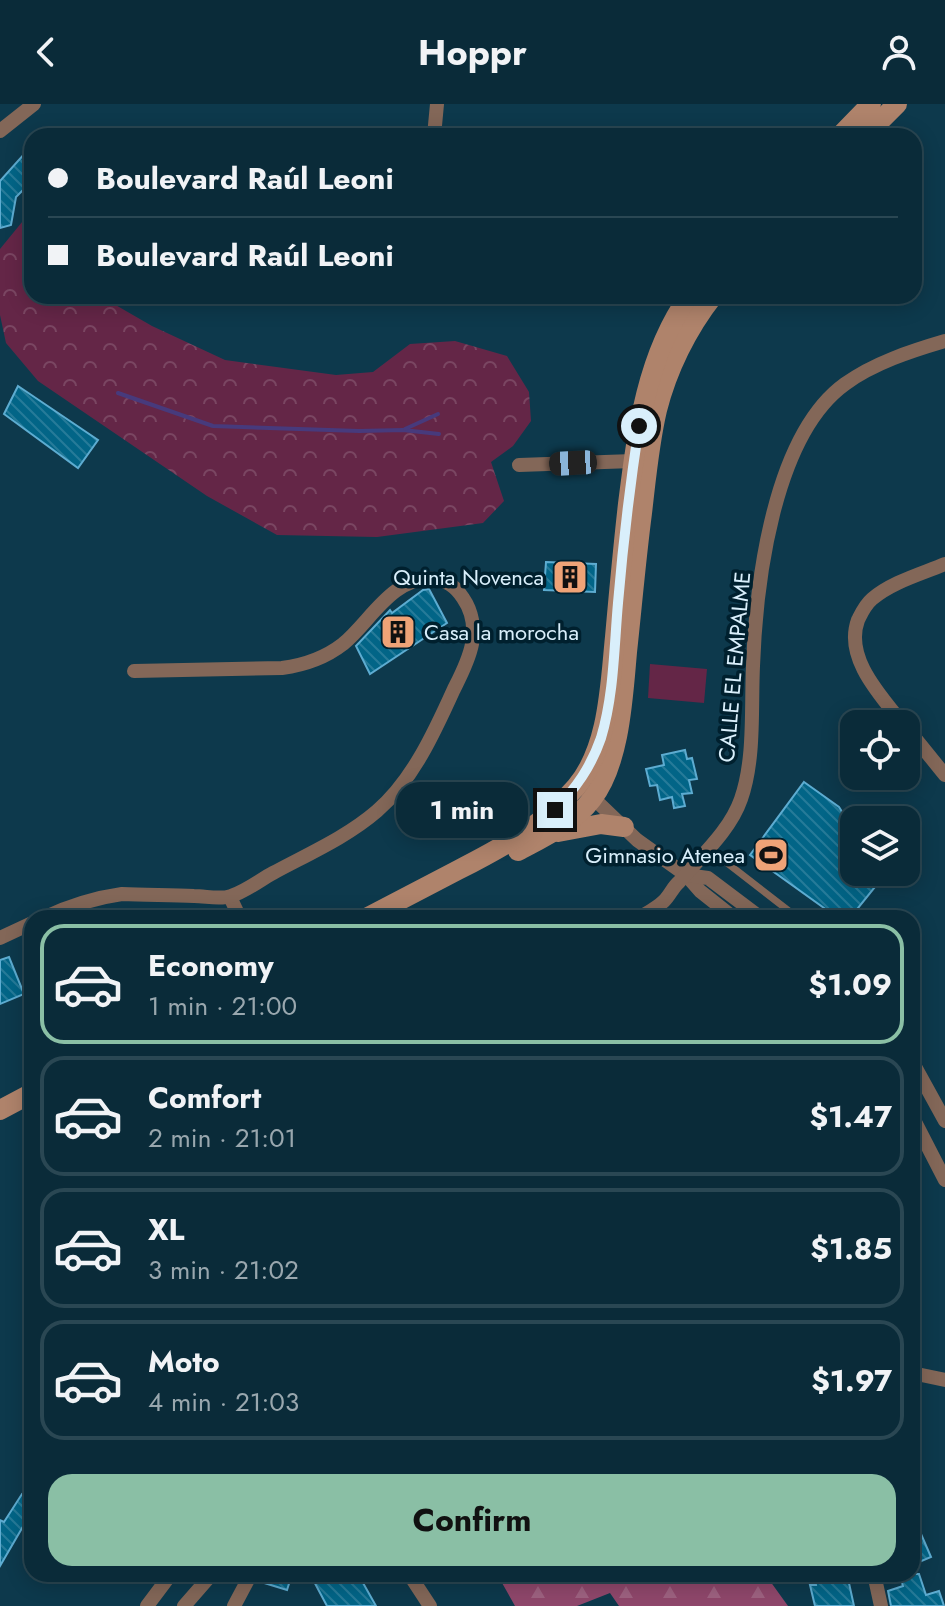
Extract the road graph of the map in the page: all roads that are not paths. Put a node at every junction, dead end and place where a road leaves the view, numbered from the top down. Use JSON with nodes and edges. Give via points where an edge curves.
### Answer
{"nodes":[{"id":1,"x":34,"y":104,"type":"edge"},
{"id":2,"x":437,"y":104,"type":"edge"},
{"id":3,"x":871,"y":104,"type":"edge"},
{"id":4,"x":897,"y":104,"type":"edge"},
{"id":5,"x":435,"y":128,"type":"edge"},
{"id":6,"x":848,"y":128,"type":"edge"},
{"id":7,"x":873,"y":128,"type":"edge"},
{"id":8,"x":0,"y":131,"type":"edge"},
{"id":9,"x":684,"y":304,"type":"edge"},
{"id":10,"x":708,"y":304,"type":"edge"},
{"id":11,"x":945,"y":341,"type":"edge"},
{"id":12,"x":633,"y":461,"type":"junction"},
{"id":13,"x":519,"y":465,"type":"dead end"},
{"id":14,"x":945,"y":564,"type":"edge"},
{"id":15,"x":134,"y":671,"type":"dead end"},
{"id":16,"x":893,"y":710,"type":"edge"},
{"id":17,"x":920,"y":744,"type":"edge"},
{"id":18,"x":945,"y":775,"type":"edge"},
{"id":19,"x":586,"y":791,"type":"junction"},
{"id":20,"x":624,"y":827,"type":"junction"},
{"id":21,"x":550,"y":834,"type":"junction"},
{"id":22,"x":709,"y":849,"type":"junction"},
{"id":23,"x":686,"y":875,"type":"junction"},
{"id":24,"x":230,"y":897,"type":"junction"},
{"id":25,"x":62,"y":910,"type":"edge"},
{"id":26,"x":236,"y":910,"type":"edge"},
{"id":27,"x":381,"y":910,"type":"edge"},
{"id":28,"x":408,"y":910,"type":"edge"},
{"id":29,"x":651,"y":910,"type":"edge"},
{"id":30,"x":724,"y":910,"type":"edge"},
{"id":31,"x":750,"y":910,"type":"edge"},
{"id":32,"x":788,"y":910,"type":"edge"},
{"id":33,"x":24,"y":927,"type":"edge"},
{"id":34,"x":0,"y":938,"type":"edge"},
{"id":35,"x":920,"y":1076,"type":"edge"},
{"id":36,"x":24,"y":1097,"type":"edge"},
{"id":37,"x":0,"y":1110,"type":"edge"},
{"id":38,"x":24,"y":1110,"type":"edge"},
{"id":39,"x":945,"y":1121,"type":"edge"},
{"id":40,"x":0,"y":1123,"type":"edge"},
{"id":41,"x":920,"y":1132,"type":"edge"},
{"id":42,"x":945,"y":1180,"type":"edge"},
{"id":43,"x":920,"y":1375,"type":"edge"},
{"id":44,"x":945,"y":1380,"type":"edge"},
{"id":45,"x":165,"y":1582,"type":"edge"},
{"id":46,"x":205,"y":1582,"type":"edge"},
{"id":47,"x":247,"y":1582,"type":"edge"},
{"id":48,"x":414,"y":1582,"type":"edge"},
{"id":49,"x":876,"y":1582,"type":"edge"},
{"id":50,"x":147,"y":1606,"type":"edge"},
{"id":51,"x":184,"y":1606,"type":"edge"},
{"id":52,"x":234,"y":1606,"type":"edge"},
{"id":53,"x":430,"y":1606,"type":"edge"},
{"id":54,"x":881,"y":1606,"type":"edge"}],
"edges":[{"from":1,"to":8,"type":"street"},
{"from":2,"to":5,"type":"street"},
{"from":3,"to":6,"type":"street"},
{"from":4,"to":7,"type":"street"},
{"from":9,"to":12,"type":"street","via":[[656,360]]},
{"from":10,"to":19,"type":"street","via":[[687,335],[657,411],[617,739],[608,769]]},
{"from":11,"to":22,"type":"street","name":"CALLE EL EMPALME","via":[[843,385],[799,440],[763,567],[746,785]]},
{"from":12,"to":13,"type":"street"},
{"from":12,"to":19,"type":"street","via":[[608,709]]},
{"from":14,"to":16,"type":"street","via":[[884,590],[864,607],[856,625],[856,655]]},
{"from":15,"to":24,"type":"street","via":[[303,665],[342,645],[389,595],[421,580],[449,583],[470,608],[467,663],[440,721],[397,789],[349,832]]},
{"from":17,"to":18,"type":"street"},
{"from":19,"to":20,"type":"street"},
{"from":19,"to":21,"type":"street","via":[[577,815]]},
{"from":19,"to":27,"type":"street","via":[[509,843]]},
{"from":20,"to":21,"type":"street","via":[[601,824]]},
{"from":20,"to":23,"type":"street"},
{"from":21,"to":28,"type":"street"},
{"from":22,"to":23,"type":"street","name":"CALLE EL EMPALME"},
{"from":22,"to":32,"type":"lane"},
{"from":23,"to":29,"type":"street","name":"CALLE EL EMPALME"},
{"from":23,"to":30,"type":"street"},
{"from":23,"to":31,"type":"street","via":[[708,878]]},
{"from":24,"to":25,"type":"street","via":[[122,894]]},
{"from":24,"to":26,"type":"street"},
{"from":33,"to":34,"type":"street"},
{"from":35,"to":39,"type":"street"},
{"from":36,"to":37,"type":"street"},
{"from":38,"to":40,"type":"street"},
{"from":41,"to":42,"type":"street"},
{"from":43,"to":44,"type":"street"},
{"from":45,"to":50,"type":"street"},
{"from":46,"to":51,"type":"street"},
{"from":47,"to":52,"type":"street"},
{"from":48,"to":53,"type":"street"},
{"from":49,"to":54,"type":"street"}]}
